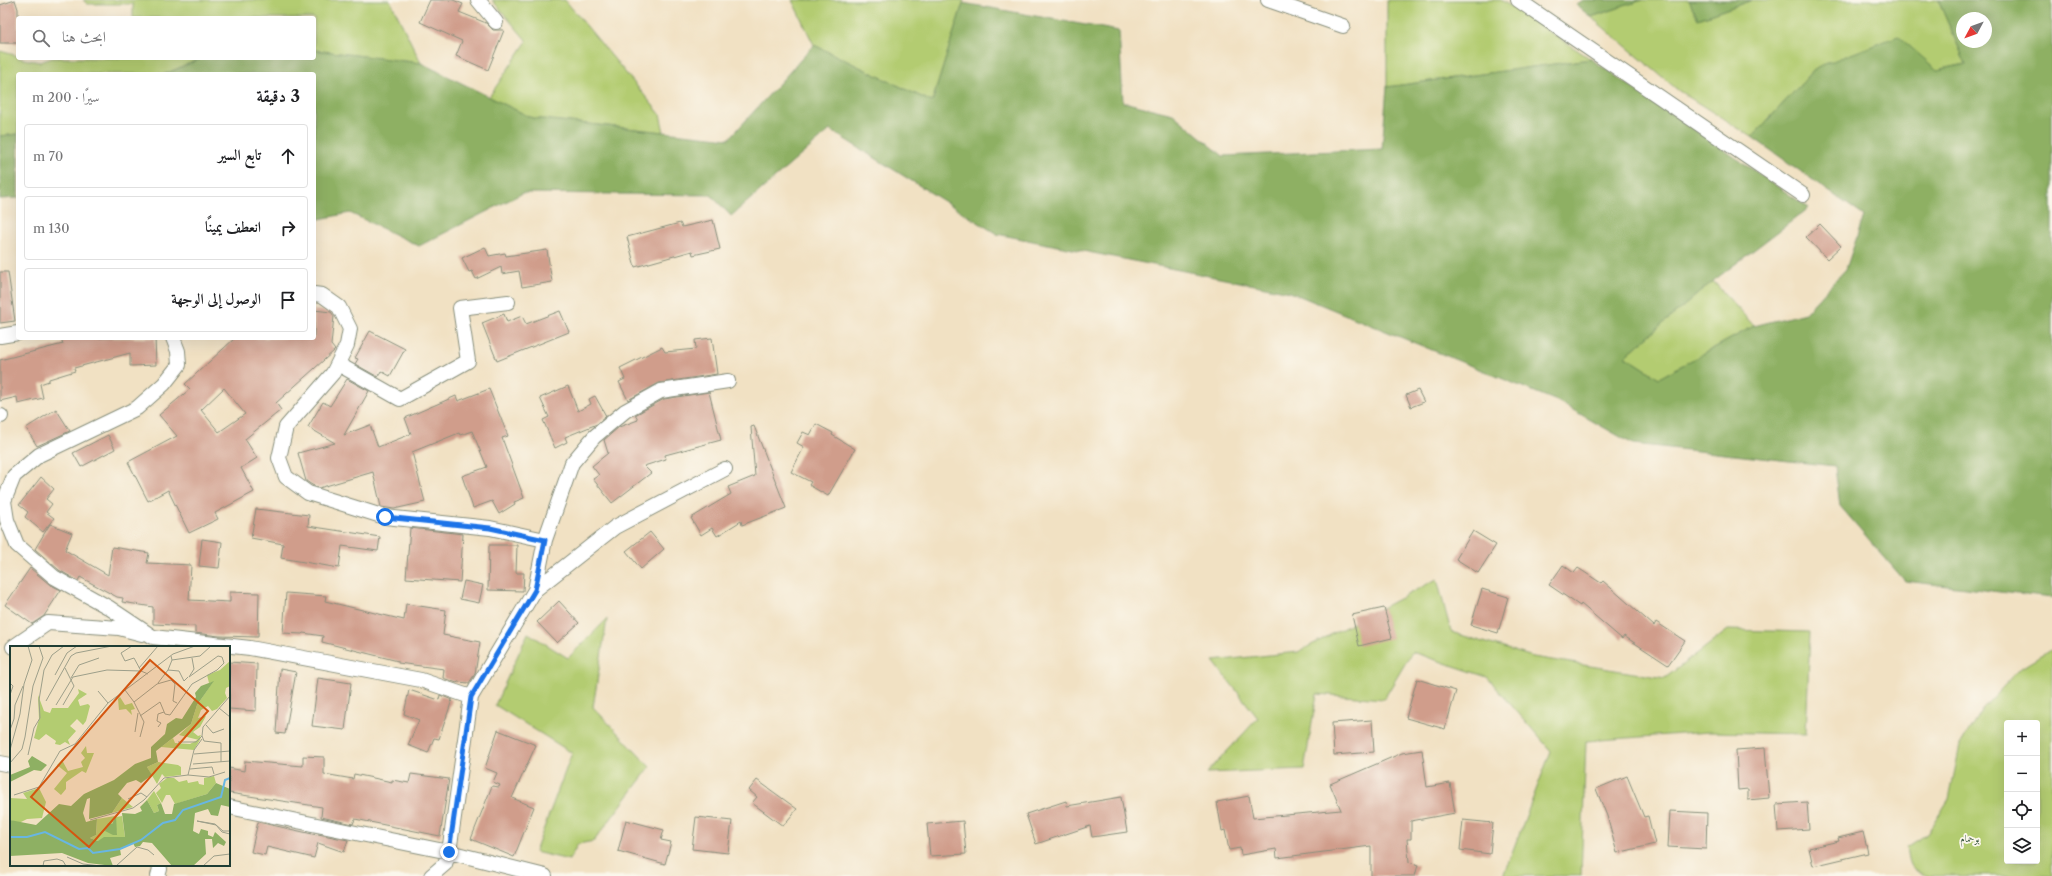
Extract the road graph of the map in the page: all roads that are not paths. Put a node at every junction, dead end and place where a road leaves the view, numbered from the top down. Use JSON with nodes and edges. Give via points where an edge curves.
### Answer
{"nodes":[{"id":1,"x":478,"y":0,"type":"edge"},
{"id":2,"x":1268,"y":0,"type":"edge"},
{"id":3,"x":1518,"y":0,"type":"edge"},
{"id":4,"x":496,"y":22,"type":"dead end"},
{"id":5,"x":1343,"y":26,"type":"dead end"},
{"id":6,"x":1804,"y":194,"type":"dead end"},
{"id":7,"x":316,"y":294,"type":"edge"},
{"id":8,"x":508,"y":302,"type":"dead end"},
{"id":9,"x":16,"y":333,"type":"edge"},
{"id":10,"x":0,"y":336,"type":"edge"},
{"id":11,"x":174,"y":340,"type":"edge"},
{"id":12,"x":338,"y":364,"type":"junction"},
{"id":13,"x":728,"y":381,"type":"dead end"},
{"id":14,"x":725,"y":469,"type":"dead end"},
{"id":15,"x":545,"y":540,"type":"junction"},
{"id":16,"x":535,"y":590,"type":"junction"},
{"id":17,"x":153,"y":637,"type":"junction"},
{"id":18,"x":15,"y":646,"type":"edge"},
{"id":19,"x":10,"y":648,"type":"edge"},
{"id":20,"x":0,"y":650,"type":"edge"},
{"id":21,"x":471,"y":697,"type":"junction"},
{"id":22,"x":0,"y":763,"type":"edge"},
{"id":23,"x":10,"y":765,"type":"edge"},
{"id":24,"x":230,"y":807,"type":"edge"},
{"id":25,"x":449,"y":852,"type":"junction"},
{"id":26,"x":431,"y":876,"type":"edge"},
{"id":27,"x":545,"y":876,"type":"edge"}],
"edges":[{"from":1,"to":4,"type":"street"},
{"from":2,"to":5,"type":"street"},
{"from":3,"to":6,"type":"street"},
{"from":7,"to":12,"type":"street","via":[[322,295],[339,308],[350,329],[347,345]]},
{"from":8,"to":12,"type":"street","via":[[460,308],[468,361],[400,399]]},
{"from":9,"to":10,"type":"street"},
{"from":11,"to":17,"type":"street","via":[[179,365],[164,384],[137,408],[39,455],[14,476],[4,501],[7,520],[17,545],[54,577],[108,606]]},
{"from":12,"to":15,"type":"street","via":[[286,427],[279,458],[286,477],[308,493],[385,517],[490,528]]},
{"from":13,"to":15,"type":"street","via":[[661,391],[625,411],[604,428],[572,463]]},
{"from":14,"to":16,"type":"street","via":[[615,527]]},
{"from":15,"to":16,"type":"street"},
{"from":16,"to":21,"type":"street"},
{"from":17,"to":18,"type":"street","via":[[119,628],[48,623]]},
{"from":17,"to":21,"type":"street","via":[[250,648],[421,680]]},
{"from":19,"to":20,"type":"street"},
{"from":21,"to":25,"type":"street"},
{"from":22,"to":23,"type":"street"},
{"from":24,"to":25,"type":"street"},
{"from":25,"to":26,"type":"street","via":[[445,864]]},
{"from":25,"to":27,"type":"street"}]}
